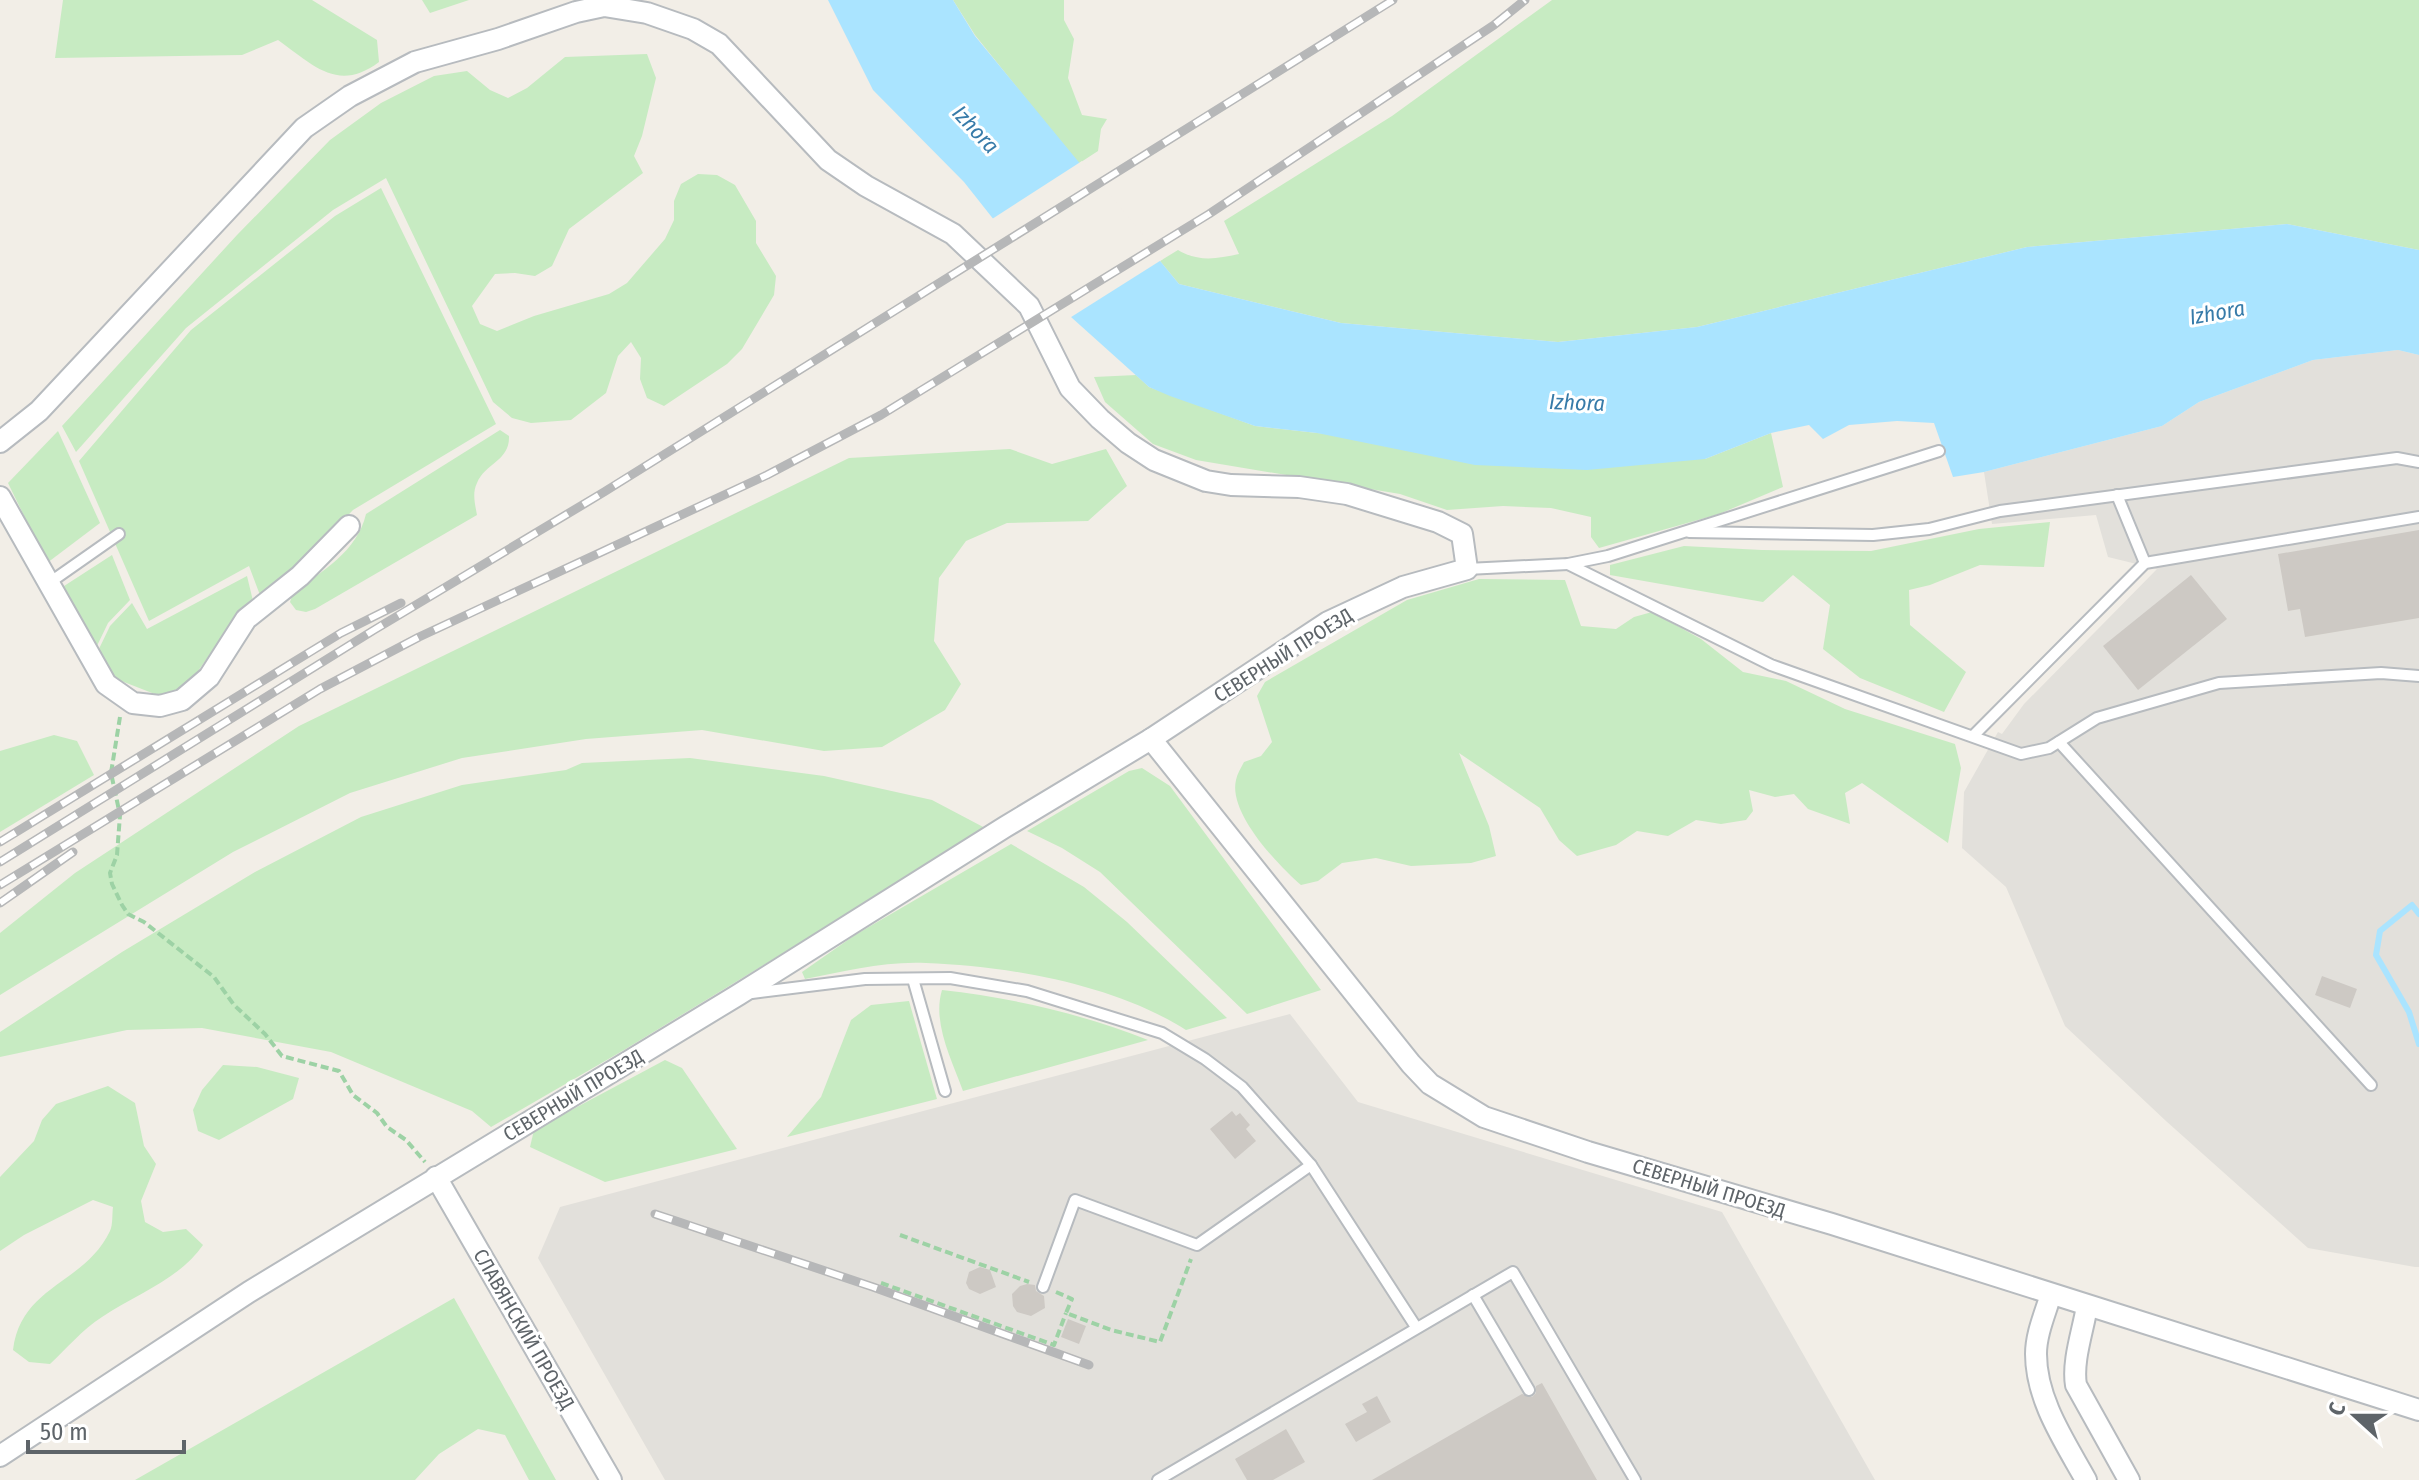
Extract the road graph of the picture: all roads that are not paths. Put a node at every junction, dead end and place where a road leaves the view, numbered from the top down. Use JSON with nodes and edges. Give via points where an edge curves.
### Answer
{"nodes":[{"id":1,"x":0,"y":442,"type":"edge"},
{"id":2,"x":1939,"y":451,"type":"dead end"},
{"id":3,"x":2419,"y":462,"type":"edge"},
{"id":4,"x":2117,"y":495,"type":"junction"},
{"id":5,"x":0,"y":497,"type":"edge"},
{"id":6,"x":2419,"y":517,"type":"edge"},
{"id":7,"x":349,"y":526,"type":"dead end"},
{"id":8,"x":1689,"y":532,"type":"junction"},
{"id":9,"x":119,"y":534,"type":"dead end"},
{"id":10,"x":2145,"y":563,"type":"junction"},
{"id":11,"x":1568,"y":564,"type":"junction"},
{"id":12,"x":1467,"y":569,"type":"junction"},
{"id":13,"x":49,"y":583,"type":"junction"},
{"id":14,"x":2419,"y":676,"type":"edge"},
{"id":15,"x":1973,"y":736,"type":"junction"},
{"id":16,"x":1151,"y":739,"type":"junction"},
{"id":17,"x":2059,"y":742,"type":"junction"},
{"id":18,"x":913,"y":979,"type":"junction"},
{"id":19,"x":738,"y":995,"type":"junction"},
{"id":20,"x":2371,"y":1085,"type":"dead end"},
{"id":21,"x":945,"y":1091,"type":"dead end"},
{"id":22,"x":1311,"y":1165,"type":"junction"},
{"id":23,"x":436,"y":1177,"type":"junction"},
{"id":24,"x":1043,"y":1287,"type":"dead end"},
{"id":25,"x":2051,"y":1294,"type":"junction"},
{"id":26,"x":1473,"y":1295,"type":"junction"},
{"id":27,"x":2087,"y":1306,"type":"junction"},
{"id":28,"x":2118,"y":1316,"type":"junction"},
{"id":29,"x":1416,"y":1327,"type":"junction"},
{"id":30,"x":2080,"y":1348,"type":"junction"},
{"id":31,"x":1529,"y":1390,"type":"dead end"},
{"id":32,"x":2419,"y":1410,"type":"edge"},
{"id":33,"x":0,"y":1456,"type":"edge"},
{"id":34,"x":611,"y":1480,"type":"edge"},
{"id":35,"x":1158,"y":1480,"type":"edge"},
{"id":36,"x":1635,"y":1480,"type":"edge"},
{"id":37,"x":2086,"y":1480,"type":"edge"},
{"id":38,"x":2129,"y":1480,"type":"edge"}],
"edges":[{"from":1,"to":12,"type":"street","via":[[39,411],[304,128],[415,62],[604,6],[647,13],[719,44],[828,160],[953,234],[1029,306],[1070,388],[1128,443],[1154,460],[1206,481],[1347,494],[1438,522],[1462,534]]},
{"from":2,"to":8,"type":"lane"},
{"from":3,"to":4,"type":"lane","via":[[2397,458]]},
{"from":4,"to":8,"type":"lane","via":[[1873,535]]},
{"from":4,"to":10,"type":"lane"},
{"from":5,"to":13,"type":"street"},
{"from":6,"to":10,"type":"lane"},
{"from":7,"to":13,"type":"street","via":[[300,576],[246,619],[209,677],[182,700],[160,706],[133,703],[106,684]]},
{"from":8,"to":11,"type":"lane"},
{"from":9,"to":13,"type":"lane"},
{"from":10,"to":15,"type":"lane"},
{"from":11,"to":12,"type":"lane"},
{"from":11,"to":15,"type":"lane","via":[[1771,665]]},
{"from":12,"to":16,"type":"street","name":"СЕВЕРНЫЙ ПРОЕЗД","via":[[1403,587],[1328,622]]},
{"from":14,"to":17,"type":"lane","via":[[2381,673],[2219,683],[2097,718]]},
{"from":15,"to":17,"type":"lane","via":[[2021,754]]},
{"from":16,"to":19,"type":"street","name":"СЕВЕРНЫЙ ПРОЕЗД"},
{"from":16,"to":25,"type":"street","name":"СЕВЕРНЫЙ ПРОЕЗД","via":[[1411,1064],[1453,1100],[1484,1117],[1588,1152]]},
{"from":17,"to":20,"type":"lane"},
{"from":18,"to":19,"type":"lane","via":[[865,979]]},
{"from":18,"to":21,"type":"lane"},
{"from":18,"to":22,"type":"lane","via":[[950,978],[1027,991],[1162,1033],[1242,1087]]},
{"from":19,"to":23,"type":"street","name":"СЕВЕРНЫЙ ПРОЕЗД"},
{"from":22,"to":24,"type":"lane","via":[[1197,1245],[1075,1200]]},
{"from":22,"to":29,"type":"lane"},
{"from":23,"to":33,"type":"street","name":"СЕВЕРНЫЙ ПРОЕЗД"},
{"from":23,"to":34,"type":"street","name":"СЛАВЯНСКИЙ ПРОЕЗД"},
{"from":25,"to":27,"type":"street","name":"СЕВЕРНЫЙ ПРОЕЗД"},
{"from":25,"to":37,"type":"street","via":[[2038,1334],[2038,1374],[2045,1401]]},
{"from":26,"to":29,"type":"lane"},
{"from":26,"to":31,"type":"lane"},
{"from":26,"to":36,"type":"lane","via":[[1513,1272]]},
{"from":27,"to":28,"type":"street","name":"СЕВЕРНЫЙ ПРОЕЗД"},
{"from":27,"to":30,"type":"street"},
{"from":28,"to":30,"type":"street","via":[[2088,1334]]},
{"from":28,"to":32,"type":"street","name":"СЕВЕРНЫЙ ПРОЕЗД"},
{"from":29,"to":35,"type":"lane"},
{"from":30,"to":38,"type":"street","via":[[2073,1368],[2076,1385]]}]}
